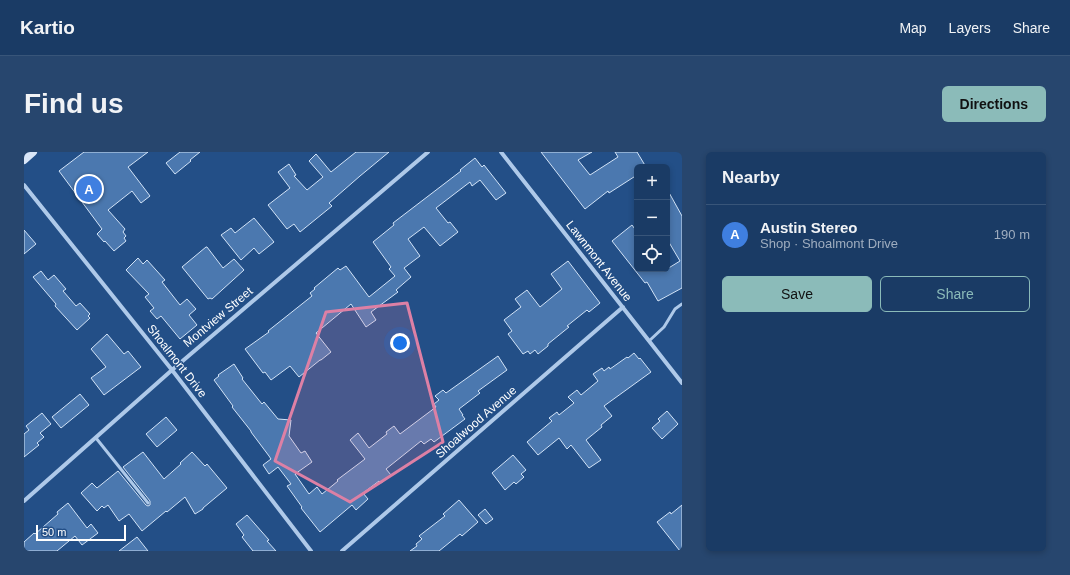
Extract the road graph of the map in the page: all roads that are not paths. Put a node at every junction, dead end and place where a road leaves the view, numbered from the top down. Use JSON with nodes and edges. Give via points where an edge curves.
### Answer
{"nodes":[{"id":1,"x":33,"y":152,"type":"edge"},
{"id":2,"x":428,"y":152,"type":"edge"},
{"id":3,"x":501,"y":152,"type":"edge"},
{"id":4,"x":24,"y":160,"type":"edge"},
{"id":5,"x":24,"y":185,"type":"edge"},
{"id":6,"x":682,"y":304,"type":"edge"},
{"id":7,"x":623,"y":308,"type":"junction"},
{"id":8,"x":649,"y":341,"type":"junction"},
{"id":9,"x":172,"y":370,"type":"junction"},
{"id":10,"x":682,"y":383,"type":"edge"},
{"id":11,"x":96,"y":438,"type":"junction"},
{"id":12,"x":24,"y":501,"type":"edge"},
{"id":13,"x":148,"y":503,"type":"dead end"},
{"id":14,"x":311,"y":551,"type":"edge"},
{"id":15,"x":342,"y":551,"type":"edge"}],
"edges":[{"from":1,"to":4,"type":"main road"},
{"from":2,"to":9,"type":"street","name":"Montview Street"},
{"from":3,"to":7,"type":"street","name":"Lawnmont Avenue"},
{"from":5,"to":9,"type":"street","name":"Shoalmont Drive"},
{"from":6,"to":8,"type":"lane","via":[[675,309],[664,328]]},
{"from":7,"to":8,"type":"street","name":"Lawnmont Avenue"},
{"from":7,"to":15,"type":"street","name":"Shoalwood Avenue"},
{"from":8,"to":10,"type":"street","name":"Lawnmont Avenue"},
{"from":9,"to":11,"type":"street","name":"Montview Street"},
{"from":9,"to":14,"type":"street","name":"Shoalmont Drive"},
{"from":11,"to":12,"type":"street","name":"Montview Street"},
{"from":11,"to":13,"type":"lane"}]}
